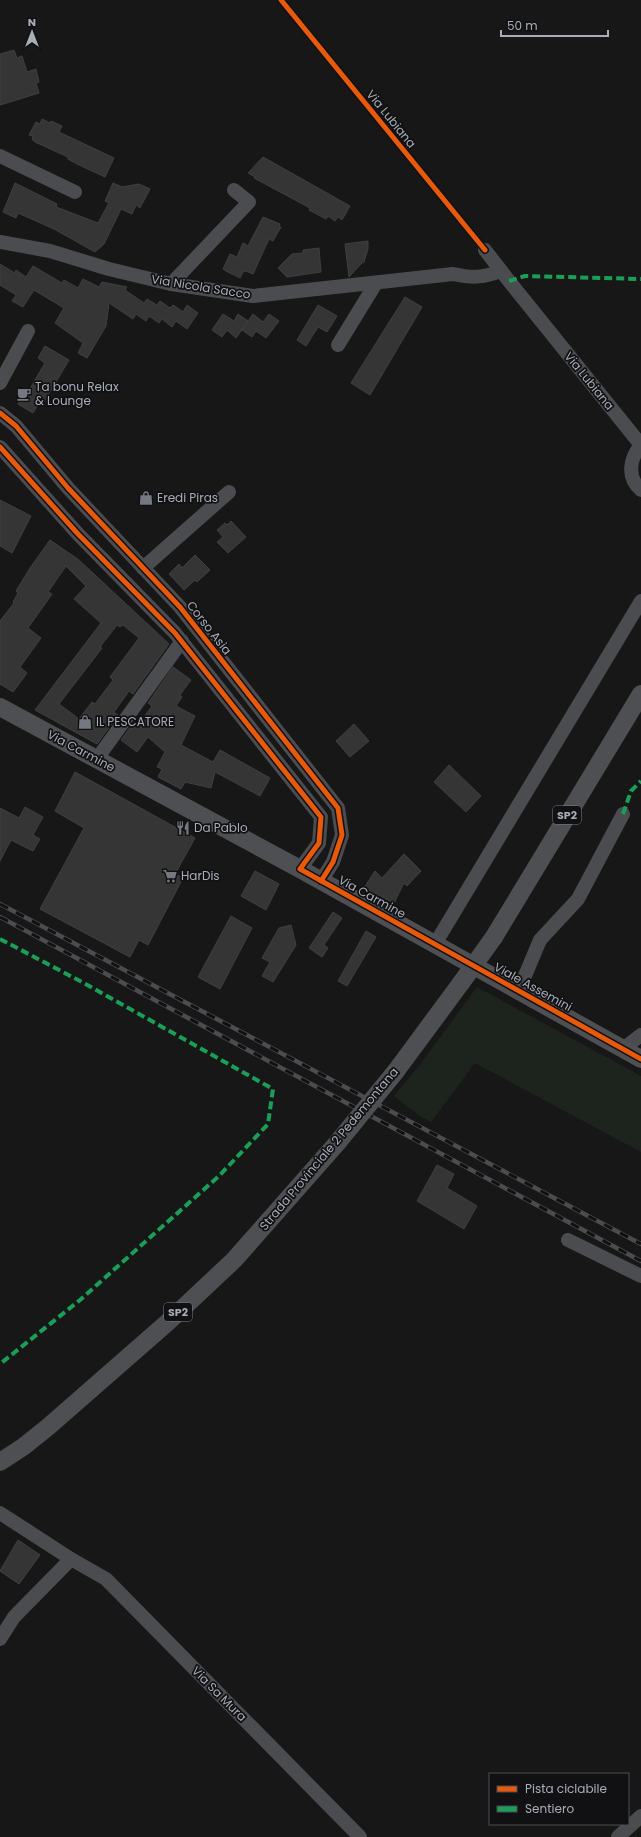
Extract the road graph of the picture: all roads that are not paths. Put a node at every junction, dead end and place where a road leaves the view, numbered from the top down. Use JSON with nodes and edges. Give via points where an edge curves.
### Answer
{"nodes":[{"id":1,"x":0,"y":156,"type":"edge"},
{"id":2,"x":234,"y":190,"type":"dead end"},
{"id":3,"x":75,"y":192,"type":"dead end"},
{"id":4,"x":0,"y":242,"type":"edge"},
{"id":5,"x":486,"y":250,"type":"dead end"},
{"id":6,"x":501,"y":271,"type":"junction"},
{"id":7,"x":376,"y":283,"type":"junction"},
{"id":8,"x":171,"y":284,"type":"junction"},
{"id":9,"x":28,"y":331,"type":"dead end"},
{"id":10,"x":338,"y":345,"type":"dead end"},
{"id":11,"x":0,"y":383,"type":"edge"},
{"id":12,"x":0,"y":413,"type":"edge"},
{"id":13,"x":641,"y":445,"type":"edge"},
{"id":14,"x":0,"y":446,"type":"edge"},
{"id":15,"x":68,"y":488,"type":"junction"},
{"id":16,"x":641,"y":490,"type":"edge"},
{"id":17,"x":229,"y":492,"type":"dead end"},
{"id":18,"x":50,"y":503,"type":"junction"},
{"id":19,"x":144,"y":568,"type":"junction"},
{"id":20,"x":641,"y":601,"type":"edge"},
{"id":21,"x":182,"y":640,"type":"junction"},
{"id":22,"x":641,"y":694,"type":"edge"},
{"id":23,"x":0,"y":707,"type":"edge"},
{"id":24,"x":96,"y":760,"type":"junction"},
{"id":25,"x":623,"y":814,"type":"dead end"},
{"id":26,"x":300,"y":868,"type":"junction"},
{"id":27,"x":321,"y":881,"type":"junction"},
{"id":28,"x":415,"y":932,"type":"joint"},
{"id":29,"x":435,"y":944,"type":"junction"},
{"id":30,"x":519,"y":990,"type":"junction"},
{"id":31,"x":641,"y":1035,"type":"edge"},
{"id":32,"x":623,"y":1049,"type":"junction"},
{"id":33,"x":641,"y":1059,"type":"edge"},
{"id":34,"x":568,"y":1240,"type":"dead end"},
{"id":35,"x":641,"y":1276,"type":"edge"},
{"id":36,"x":0,"y":1462,"type":"edge"},
{"id":37,"x":0,"y":1513,"type":"edge"},
{"id":38,"x":71,"y":1559,"type":"junction"},
{"id":39,"x":0,"y":1639,"type":"edge"},
{"id":40,"x":641,"y":1816,"type":"edge"},
{"id":41,"x":360,"y":1837,"type":"edge"},
{"id":42,"x":618,"y":1837,"type":"edge"}],
"edges":[{"from":1,"to":3,"type":"street"},
{"from":2,"to":8,"type":"street","via":[[249,202]]},
{"from":4,"to":8,"type":"street","name":"Via Nicola Sacco","via":[[50,251]]},
{"from":5,"to":6,"type":"street","name":"Via Lubiana"},
{"from":6,"to":7,"type":"street","name":"Via Nicola Sacco","via":[[485,277],[469,278],[453,274]]},
{"from":6,"to":13,"type":"street","name":"Via Lubiana"},
{"from":7,"to":8,"type":"street","name":"Via Nicola Sacco","via":[[253,296]]},
{"from":7,"to":10,"type":"street"},
{"from":9,"to":11,"type":"street"},
{"from":12,"to":15,"type":"street","name":"Corso Asia","via":[[16,426]]},
{"from":13,"to":16,"type":"street","via":[[631,461],[633,480]]},
{"from":14,"to":18,"type":"street"},
{"from":15,"to":18,"type":"street"},
{"from":15,"to":19,"type":"street","name":"Corso Asia"},
{"from":17,"to":19,"type":"street"},
{"from":18,"to":21,"type":"street"},
{"from":19,"to":27,"type":"street","name":"Corso Asia","via":[[180,607],[338,808],[342,835],[333,862]]},
{"from":20,"to":29,"type":"street"},
{"from":21,"to":24,"type":"street"},
{"from":21,"to":26,"type":"street","via":[[321,817],[319,843]]},
{"from":22,"to":36,"type":"main road","name":"Strada Provinciale 2 Pedemontana","number":"SP2","bridge":true,"via":[[494,936],[396,1071],[338,1142],[234,1260],[48,1427]]},
{"from":23,"to":24,"type":"main road","name":"Via Carmine"},
{"from":24,"to":26,"type":"main road","name":"Via Carmine"},
{"from":25,"to":30,"type":"street","via":[[578,899],[540,940]]},
{"from":26,"to":27,"type":"main road","name":"Via Carmine"},
{"from":27,"to":28,"type":"main road","name":"Via Carmine"},
{"from":28,"to":29,"type":"main road","name":"Viale Assemini"},
{"from":29,"to":30,"type":"main road","name":"Viale Assemini"},
{"from":30,"to":32,"type":"main road","name":"Viale Assemini"},
{"from":31,"to":32,"type":"street"},
{"from":32,"to":33,"type":"main road","name":"Viale Assemini"},
{"from":34,"to":35,"type":"street"},
{"from":37,"to":38,"type":"street","name":"Via Sa Mura"},
{"from":38,"to":39,"type":"street","via":[[14,1617]]},
{"from":38,"to":41,"type":"street","name":"Via Sa Mura","via":[[106,1579]]},
{"from":40,"to":42,"type":"street"}]}
